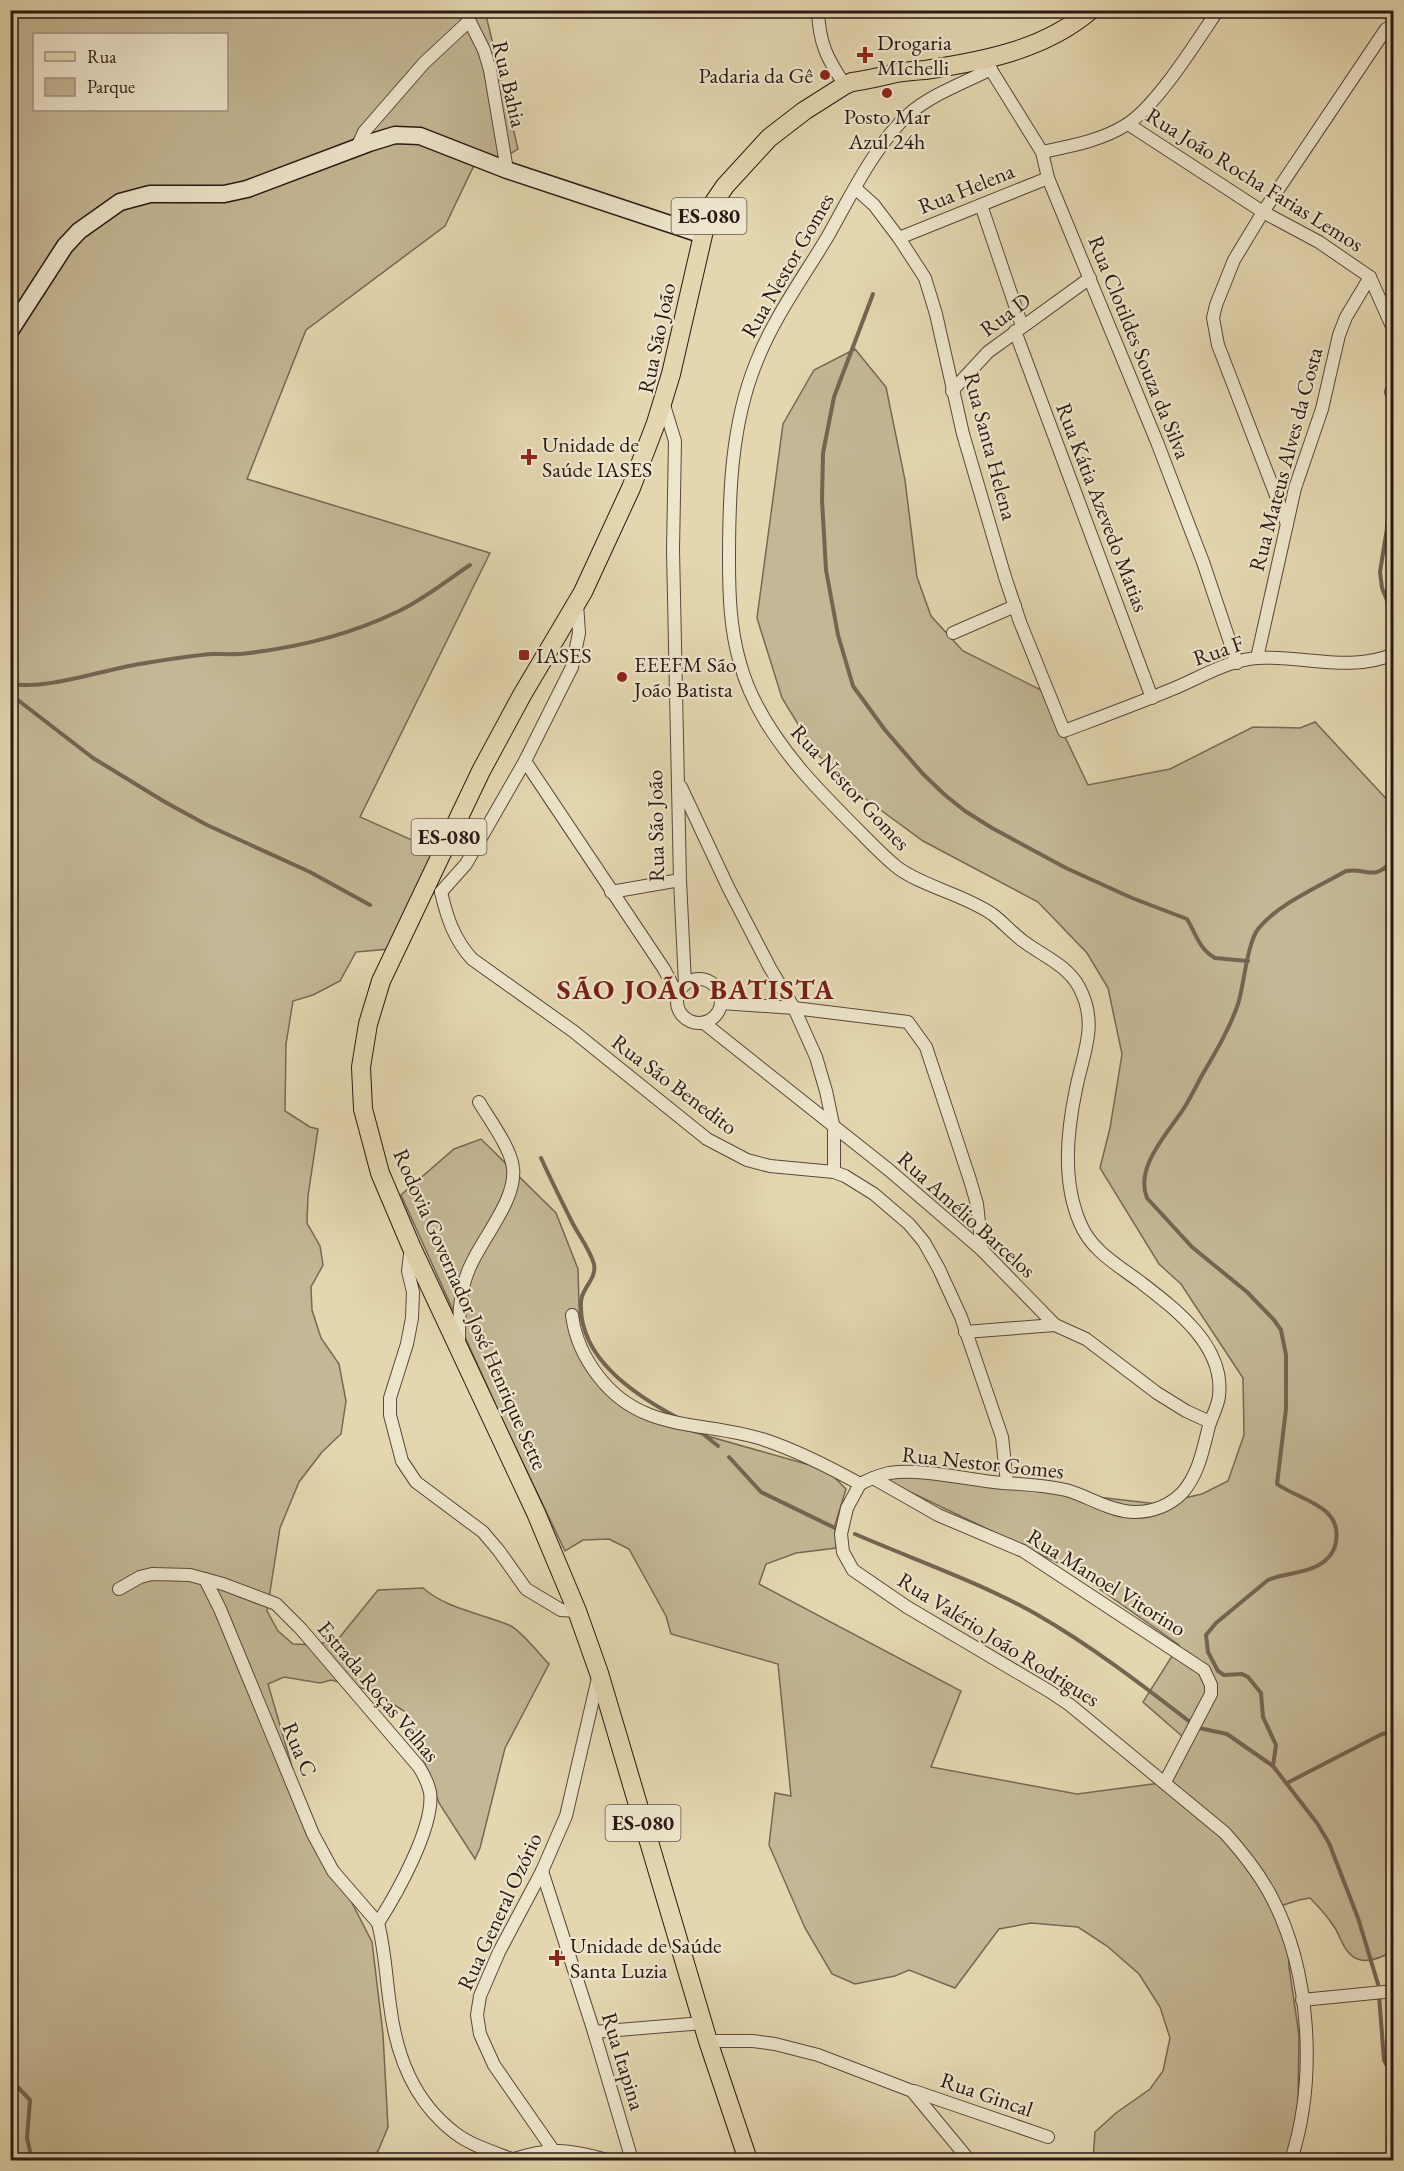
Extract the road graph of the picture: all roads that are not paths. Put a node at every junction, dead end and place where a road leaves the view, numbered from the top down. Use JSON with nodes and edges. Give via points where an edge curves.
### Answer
{"nodes":[{"id":1,"x":818,"y":10,"type":"edge"},
{"id":2,"x":1091,"y":10,"type":"edge"},
{"id":3,"x":1218,"y":10,"type":"edge"},
{"id":4,"x":466,"y":16,"type":"edge"},
{"id":5,"x":1386,"y":29,"type":"dead end"},
{"id":6,"x":987,"y":64,"type":"junction"},
{"id":7,"x":845,"y":85,"type":"junction"},
{"id":8,"x":1128,"y":124,"type":"junction"},
{"id":9,"x":357,"y":147,"type":"junction"},
{"id":10,"x":1042,"y":152,"type":"junction"},
{"id":11,"x":507,"y":170,"type":"junction"},
{"id":12,"x":1048,"y":178,"type":"junction"},
{"id":13,"x":855,"y":188,"type":"junction"},
{"id":14,"x":981,"y":205,"type":"junction"},
{"id":15,"x":1263,"y":212,"type":"junction"},
{"id":16,"x":703,"y":235,"type":"junction"},
{"id":17,"x":899,"y":238,"type":"junction"},
{"id":18,"x":1370,"y":277,"type":"junction"},
{"id":19,"x":1090,"y":278,"type":"junction"},
{"id":20,"x":1018,"y":329,"type":"junction"},
{"id":21,"x":10,"y":331,"type":"edge"},
{"id":22,"x":1394,"y":331,"type":"edge"},
{"id":23,"x":1394,"y":386,"type":"edge"},
{"id":24,"x":952,"y":391,"type":"junction"},
{"id":25,"x":1394,"y":393,"type":"edge"},
{"id":26,"x":663,"y":402,"type":"junction"},
{"id":27,"x":1287,"y":524,"type":"junction"},
{"id":28,"x":576,"y":603,"type":"junction"},
{"id":29,"x":1015,"y":606,"type":"junction"},
{"id":30,"x":953,"y":633,"type":"dead end"},
{"id":31,"x":1394,"y":654,"type":"edge"},
{"id":32,"x":1257,"y":658,"type":"junction"},
{"id":33,"x":1237,"y":663,"type":"junction"},
{"id":34,"x":1152,"y":698,"type":"junction"},
{"id":35,"x":1064,"y":731,"type":"joint"},
{"id":36,"x":525,"y":761,"type":"junction"},
{"id":37,"x":679,"y":783,"type":"junction"},
{"id":38,"x":680,"y":880,"type":"junction"},
{"id":39,"x":434,"y":889,"type":"junction"},
{"id":40,"x":611,"y":892,"type":"junction"},
{"id":41,"x":681,"y":989,"type":"junction"},
{"id":42,"x":721,"y":1003,"type":"junction"},
{"id":43,"x":794,"y":1008,"type":"junction"},
{"id":44,"x":704,"y":1023,"type":"junction"},
{"id":45,"x":479,"y":1102,"type":"dead end"},
{"id":46,"x":834,"y":1129,"type":"junction"},
{"id":47,"x":834,"y":1172,"type":"junction"},
{"id":48,"x":411,"y":1246,"type":"junction"},
{"id":49,"x":982,"y":1250,"type":"junction"},
{"id":50,"x":572,"y":1315,"type":"dead end"},
{"id":51,"x":1055,"y":1325,"type":"junction"},
{"id":52,"x":965,"y":1332,"type":"junction"},
{"id":53,"x":459,"y":1346,"type":"junction"},
{"id":54,"x":1210,"y":1422,"type":"junction"},
{"id":55,"x":873,"y":1478,"type":"junction"},
{"id":56,"x":1007,"y":1483,"type":"junction"},
{"id":57,"x":860,"y":1484,"type":"junction"},
{"id":58,"x":205,"y":1579,"type":"junction"},
{"id":59,"x":119,"y":1589,"type":"dead end"},
{"id":60,"x":577,"y":1611,"type":"junction"},
{"id":61,"x":598,"y":1673,"type":"junction"},
{"id":62,"x":1165,"y":1782,"type":"junction"},
{"id":63,"x":542,"y":1871,"type":"junction"},
{"id":64,"x":378,"y":1923,"type":"junction"},
{"id":65,"x":1394,"y":1991,"type":"edge"},
{"id":66,"x":1302,"y":2000,"type":"junction"},
{"id":67,"x":703,"y":2023,"type":"junction"},
{"id":68,"x":594,"y":2032,"type":"junction"},
{"id":69,"x":708,"y":2041,"type":"junction"},
{"id":70,"x":912,"y":2091,"type":"junction"},
{"id":71,"x":1048,"y":2137,"type":"dead end"},
{"id":72,"x":554,"y":2150,"type":"junction"},
{"id":73,"x":512,"y":2160,"type":"edge"},
{"id":74,"x":607,"y":2160,"type":"edge"},
{"id":75,"x":632,"y":2160,"type":"edge"},
{"id":76,"x":748,"y":2160,"type":"edge"},
{"id":77,"x":969,"y":2160,"type":"edge"},
{"id":78,"x":1291,"y":2160,"type":"edge"}],
"edges":[{"from":1,"to":7,"type":"street","via":[[827,60]]},
{"from":2,"to":6,"type":"main road","number":"ES-080","via":[[1046,40]]},
{"from":3,"to":8,"type":"street","via":[[1160,92]]},
{"from":4,"to":9,"type":"street","via":[[364,132]]},
{"from":4,"to":11,"type":"street","name":"Rua Bahia","via":[[490,70]]},
{"from":5,"to":15,"type":"street"},
{"from":6,"to":7,"type":"main road","name":"Rua São João","number":"ES-080","via":[[899,72]]},
{"from":6,"to":10,"type":"street","name":"Rua Clotildes Souza da Silva"},
{"from":6,"to":13,"type":"street","name":"Rua Nestor Gomes","via":[[911,113],[891,133]]},
{"from":7,"to":16,"type":"main road","name":"Rua São João","number":"ES-080","via":[[770,138],[720,193]]},
{"from":8,"to":10,"type":"street","via":[[1082,143]]},
{"from":8,"to":15,"type":"street","name":"Rua João Rocha Farias Lemos"},
{"from":9,"to":11,"type":"street","via":[[396,135],[420,136]]},
{"from":9,"to":21,"type":"street","via":[[247,189],[224,194],[150,194],[120,202],[65,246]]},
{"from":10,"to":12,"type":"street","name":"Rua Clotildes Souza da Silva"},
{"from":11,"to":16,"type":"street"},
{"from":12,"to":14,"type":"street","name":"Rua Helena"},
{"from":12,"to":19,"type":"street","name":"Rua Clotildes Souza da Silva"},
{"from":13,"to":17,"type":"street","name":"Rua Santa Helena","via":[[874,205]]},
{"from":13,"to":54,"type":"street","name":"Rua Nestor Gomes","via":[[773,324],[740,412],[729,505],[729,546],[732,621],[740,665],[762,715],[787,752],[887,859],[915,878],[990,912],[1023,941],[1059,964],[1079,987],[1090,1036],[1076,1087],[1068,1161],[1068,1183],[1075,1210],[1084,1232],[1098,1250],[1178,1313],[1206,1345],[1219,1389]]},
{"from":14,"to":17,"type":"street","name":"Rua Helena"},
{"from":14,"to":20,"type":"street","name":"Rua Kátia Azevedo Matias"},
{"from":15,"to":18,"type":"street","name":"Rua João Rocha Farias Lemos","via":[[1319,242]]},
{"from":15,"to":27,"type":"street","via":[[1224,282],[1216,305],[1214,331]]},
{"from":16,"to":26,"type":"main road","name":"Rua São João","number":"ES-080"},
{"from":17,"to":24,"type":"street","name":"Rua Santa Helena","via":[[928,286]]},
{"from":18,"to":22,"type":"street","name":"Rua João Rocha Farias Lemos"},
{"from":18,"to":27,"type":"street","name":"Rua Mateus Alves da Costa","via":[[1339,335],[1322,409]]},
{"from":19,"to":20,"type":"street","name":"Rua D"},
{"from":19,"to":33,"type":"street","name":"Rua Clotildes Souza da Silva","via":[[1203,562]]},
{"from":20,"to":24,"type":"street","name":"Rua D","via":[[978,361]]},
{"from":20,"to":34,"type":"street","name":"Rua Kátia Azevedo Matias"},
{"from":23,"to":25,"type":"street"},
{"from":24,"to":29,"type":"street","name":"Rua Santa Helena"},
{"from":26,"to":28,"type":"main road","name":"Rodovia Governador José Henrique Sette","number":"ES-080","via":[[631,488]]},
{"from":26,"to":37,"type":"street","name":"Rua São João","via":[[675,441],[673,550]]},
{"from":27,"to":32,"type":"street","name":"Rua Mateus Alves da Costa"},
{"from":28,"to":36,"type":"street","via":[[579,633],[572,668]]},
{"from":28,"to":39,"type":"main road","name":"Rodovia Governador José Henrique Sette","number":"ES-080","via":[[481,771]]},
{"from":29,"to":30,"type":"street"},
{"from":29,"to":35,"type":"street","name":"Rua Santa Helena"},
{"from":31,"to":32,"type":"street","name":"Rua F","via":[[1349,663]]},
{"from":32,"to":33,"type":"street","name":"Rua F"},
{"from":33,"to":34,"type":"street","name":"Rua F"},
{"from":34,"to":35,"type":"street","name":"Rua F"},
{"from":36,"to":39,"type":"street","via":[[466,864]]},
{"from":36,"to":40,"type":"street"},
{"from":37,"to":38,"type":"street","name":"Rua São João"},
{"from":37,"to":43,"type":"street","via":[[728,887]]},
{"from":38,"to":40,"type":"street"},
{"from":38,"to":41,"type":"street","name":"Rua São João"},
{"from":39,"to":47,"type":"street","name":"Rua São Benedito","via":[[453,932],[472,958],[573,1031],[707,1138],[747,1160]]},
{"from":39,"to":48,"type":"main road","name":"Rodovia Governador José Henrique Sette","number":"ES-080","via":[[381,981],[361,1067],[363,1109],[370,1141]]},
{"from":40,"to":41,"type":"street"},
{"from":41,"to":42,"type":"street","via":[[699,978],[708,980],[720,994]]},
{"from":41,"to":44,"type":"street","via":[[676,1004],[679,1012],[694,1023]]},
{"from":42,"to":43,"type":"street"},
{"from":42,"to":44,"type":"street","via":[[718,1012]]},
{"from":43,"to":46,"type":"street","via":[[816,1057]]},
{"from":43,"to":49,"type":"street","via":[[902,1020],[913,1028],[926,1047],[970,1180]]},
{"from":44,"to":46,"type":"street","name":"Rua Amélio Barcelos"},
{"from":45,"to":53,"type":"street","via":[[509,1154],[513,1176],[504,1205],[464,1282]]},
{"from":46,"to":47,"type":"street"},
{"from":46,"to":49,"type":"street","name":"Rua Amélio Barcelos","via":[[889,1170]]},
{"from":47,"to":52,"type":"street","name":"Rua São Benedito","via":[[874,1194],[924,1242]]},
{"from":48,"to":53,"type":"main road","name":"Rodovia Governador José Henrique Sette","number":"ES-080"},
{"from":48,"to":60,"type":"street","via":[[408,1271],[413,1293],[412,1318],[390,1398],[402,1461],[416,1482],[483,1532],[526,1590],[561,1610]]},
{"from":49,"to":51,"type":"street","name":"Rua Amélio Barcelos"},
{"from":50,"to":57,"type":"street","via":[[574,1331],[592,1369],[623,1401],[643,1414],[765,1440]]},
{"from":51,"to":52,"type":"street"},
{"from":51,"to":54,"type":"street","name":"Rua Amélio Barcelos","via":[[1086,1339],[1157,1393]]},
{"from":52,"to":56,"type":"street","name":"Rua São Benedito","via":[[1002,1437]]},
{"from":53,"to":60,"type":"main road","name":"Rodovia Governador José Henrique Sette","number":"ES-080"},
{"from":54,"to":56,"type":"street","name":"Rua Nestor Gomes","via":[[1205,1447],[1190,1482],[1164,1506],[1125,1512],[1059,1488]]},
{"from":55,"to":56,"type":"street","name":"Rua Nestor Gomes","via":[[889,1473],[933,1474]]},
{"from":55,"to":57,"type":"street","name":"Rua Nestor Gomes"},
{"from":55,"to":62,"type":"street","name":"Rua Manoel Vitorino","via":[[938,1515],[1023,1551],[1203,1670],[1211,1694]]},
{"from":57,"to":62,"type":"street","name":"Rua Valério João Rodrigues","via":[[847,1508],[841,1534],[843,1552],[853,1570],[907,1607],[1050,1690]]},
{"from":58,"to":59,"type":"street","name":"Estrada Roças Velhas","via":[[152,1574]]},
{"from":58,"to":64,"type":"street","name":"Rua C","via":[[313,1834],[339,1879]]},
{"from":58,"to":64,"type":"street","name":"Estrada Roças Velhas","via":[[269,1601],[285,1612],[425,1778],[430,1792],[428,1818]]},
{"from":60,"to":61,"type":"main road","name":"Rodovia Governador José Henrique Sette","number":"ES-080"},
{"from":61,"to":63,"type":"street","name":"Rua General Ozório","via":[[566,1816]]},
{"from":61,"to":67,"type":"main road","name":"Rodovia Governador José Henrique Sette","number":"ES-080"},
{"from":62,"to":66,"type":"street","name":"Rua Valério João Rodrigues","via":[[1225,1833],[1271,1896],[1292,1944]]},
{"from":63,"to":68,"type":"street","name":"Rua Itapina"},
{"from":63,"to":72,"type":"street","name":"Rua General Ozório","via":[[499,1952],[480,1996],[477,2014],[480,2034],[494,2065]]},
{"from":64,"to":73,"type":"street","via":[[394,2038],[414,2088],[455,2133]]},
{"from":65,"to":66,"type":"street"},
{"from":66,"to":78,"type":"street","name":"Rua Valério João Rodrigues","via":[[1306,2036],[1304,2102]]},
{"from":67,"to":68,"type":"street"},
{"from":67,"to":69,"type":"main road","name":"Rodovia Governador José Henrique Sette","number":"ES-080"},
{"from":68,"to":75,"type":"street","name":"Rua Itapina"},
{"from":69,"to":70,"type":"street","name":"Rua Gincal","via":[[775,2044],[818,2055]]},
{"from":69,"to":76,"type":"main road","name":"Rodovia Governador José Henrique Sette","number":"ES-080"},
{"from":70,"to":71,"type":"street","name":"Rua Gincal"},
{"from":70,"to":77,"type":"street"},
{"from":72,"to":73,"type":"street"},
{"from":72,"to":74,"type":"street"}]}
